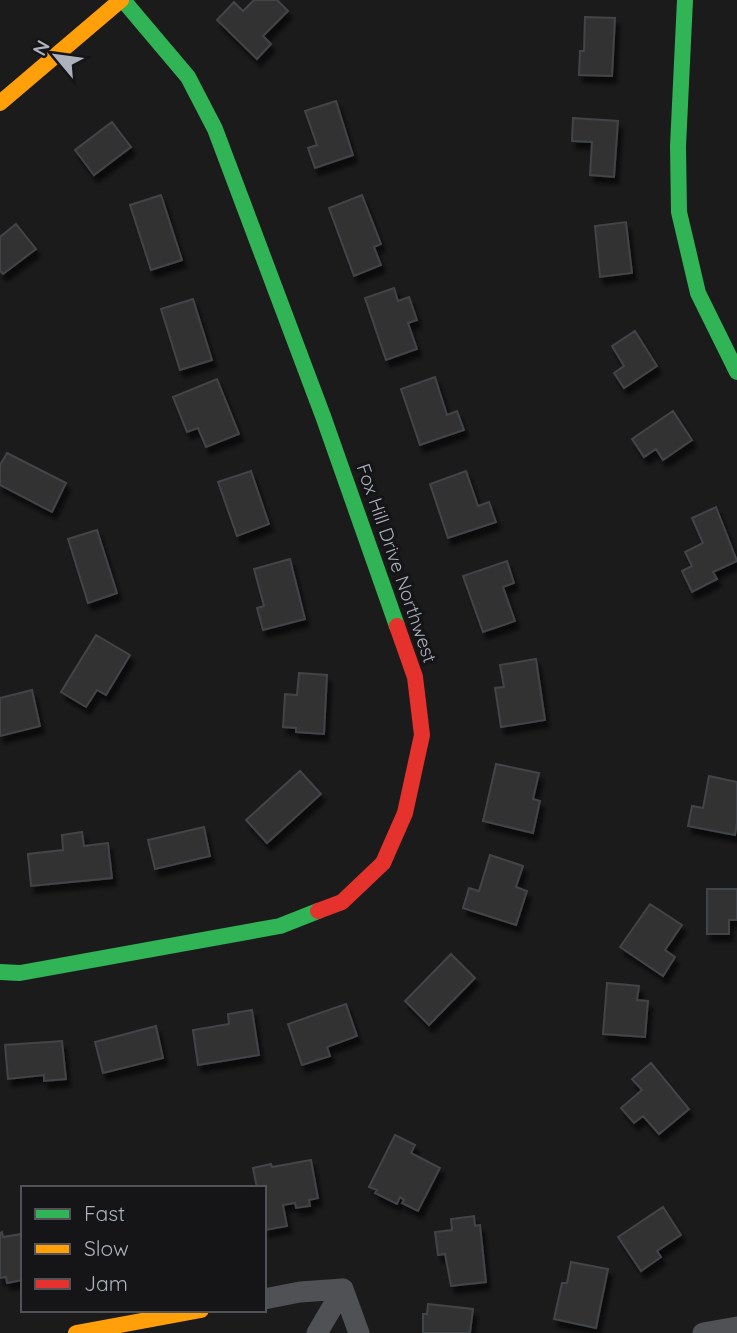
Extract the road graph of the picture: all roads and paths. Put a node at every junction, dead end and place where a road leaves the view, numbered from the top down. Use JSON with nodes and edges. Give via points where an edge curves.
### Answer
{"nodes":[{"id":1,"x":122,"y":0,"type":"edge"},
{"id":2,"x":685,"y":0,"type":"edge"},
{"id":3,"x":0,"y":103,"type":"edge"},
{"id":4,"x":737,"y":372,"type":"edge"},
{"id":5,"x":0,"y":972,"type":"edge"},
{"id":6,"x":343,"y":1289,"type":"junction"},
{"id":7,"x":266,"y":1299,"type":"edge"},
{"id":8,"x":190,"y":1312,"type":"edge"},
{"id":9,"x":737,"y":1327,"type":"edge"},
{"id":10,"x":76,"y":1333,"type":"edge"},
{"id":11,"x":317,"y":1333,"type":"edge"},
{"id":12,"x":359,"y":1333,"type":"edge"},
{"id":13,"x":703,"y":1333,"type":"edge"}],
"edges":[{"from":1,"to":3,"type":"street"},
{"from":1,"to":5,"type":"street","name":"Fox Hill Drive Northwest","via":[[188,77],[215,129],[415,677],[422,735],[405,813],[383,863],[342,902],[280,926]]},
{"from":2,"to":4,"type":"street","via":[[679,212],[698,293]]},
{"from":6,"to":7,"type":"street"},
{"from":6,"to":11,"type":"street"},
{"from":6,"to":12,"type":"street"},
{"from":8,"to":10,"type":"street"},
{"from":9,"to":13,"type":"street"}]}
